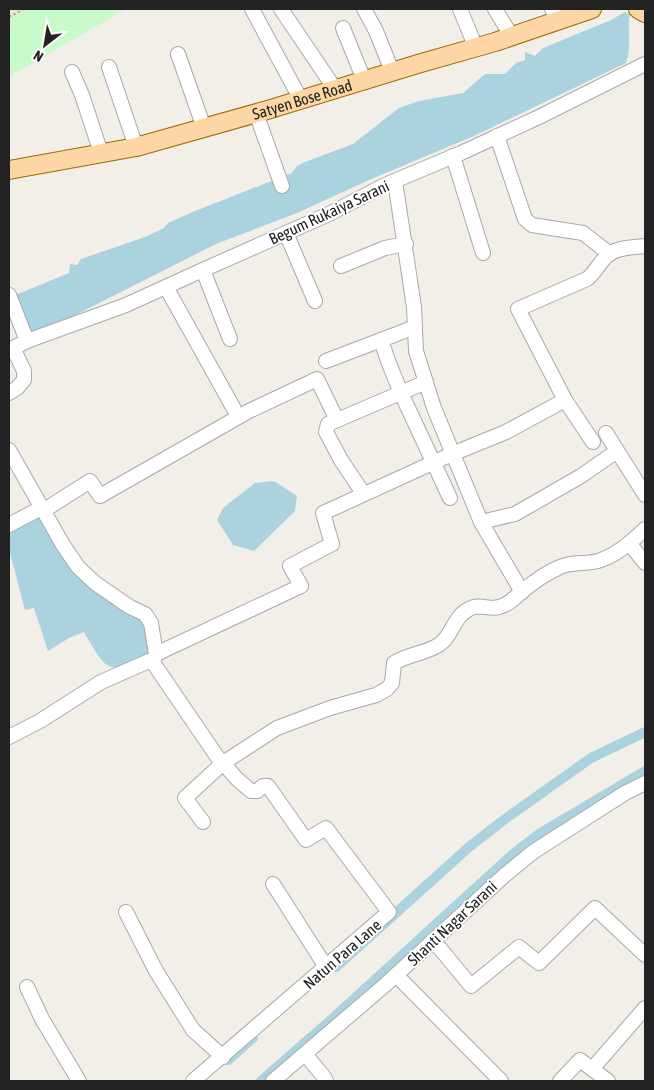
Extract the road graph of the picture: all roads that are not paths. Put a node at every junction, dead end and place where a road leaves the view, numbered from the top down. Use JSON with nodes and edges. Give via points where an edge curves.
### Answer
{"nodes":[{"id":1,"x":252,"y":9,"type":"edge"},
{"id":2,"x":281,"y":9,"type":"edge"},
{"id":3,"x":364,"y":9,"type":"edge"},
{"id":4,"x":460,"y":9,"type":"edge"},
{"id":5,"x":495,"y":9,"type":"edge"},
{"id":6,"x":592,"y":9,"type":"edge"},
{"id":7,"x":555,"y":15,"type":"edge"},
{"id":8,"x":343,"y":28,"type":"dead end"},
{"id":9,"x":512,"y":37,"type":"junction"},
{"id":10,"x":476,"y":48,"type":"junction"},
{"id":11,"x":178,"y":54,"type":"dead end"},
{"id":12,"x":645,"y":64,"type":"edge"},
{"id":13,"x":109,"y":67,"type":"dead end"},
{"id":14,"x":392,"y":71,"type":"junction"},
{"id":15,"x":72,"y":72,"type":"dead end"},
{"id":16,"x":364,"y":80,"type":"junction"},
{"id":17,"x":334,"y":89,"type":"junction"},
{"id":18,"x":301,"y":100,"type":"junction"},
{"id":19,"x":256,"y":113,"type":"junction"},
{"id":20,"x":204,"y":128,"type":"junction"},
{"id":21,"x":497,"y":136,"type":"junction"},
{"id":22,"x":136,"y":147,"type":"junction"},
{"id":23,"x":101,"y":153,"type":"junction"},
{"id":24,"x":453,"y":156,"type":"junction"},
{"id":25,"x":9,"y":170,"type":"edge"},
{"id":26,"x":396,"y":181,"type":"junction"},
{"id":27,"x":282,"y":186,"type":"dead end"},
{"id":28,"x":286,"y":233,"type":"junction"},
{"id":29,"x":406,"y":244,"type":"junction"},
{"id":30,"x":645,"y":246,"type":"edge"},
{"id":31,"x":483,"y":253,"type":"dead end"},
{"id":32,"x":610,"y":254,"type":"junction"},
{"id":33,"x":341,"y":266,"type":"dead end"},
{"id":34,"x":203,"y":270,"type":"junction"},
{"id":35,"x":166,"y":287,"type":"junction"},
{"id":36,"x":9,"y":299,"type":"edge"},
{"id":37,"x":315,"y":301,"type":"dead end"},
{"id":38,"x":415,"y":327,"type":"junction"},
{"id":39,"x":230,"y":339,"type":"dead end"},
{"id":40,"x":381,"y":340,"type":"junction"},
{"id":41,"x":27,"y":341,"type":"junction"},
{"id":42,"x":11,"y":349,"type":"edge"},
{"id":43,"x":326,"y":361,"type":"dead end"},
{"id":44,"x":426,"y":382,"type":"junction"},
{"id":45,"x":401,"y":393,"type":"junction"},
{"id":46,"x":9,"y":394,"type":"edge"},
{"id":47,"x":565,"y":400,"type":"junction"},
{"id":48,"x":234,"y":409,"type":"dead end"},
{"id":49,"x":337,"y":420,"type":"junction"},
{"id":50,"x":606,"y":433,"type":"dead end"},
{"id":51,"x":593,"y":442,"type":"dead end"},
{"id":52,"x":9,"y":450,"type":"edge"},
{"id":53,"x":617,"y":451,"type":"junction"},
{"id":54,"x":452,"y":454,"type":"junction"},
{"id":55,"x":433,"y":462,"type":"junction"},
{"id":56,"x":363,"y":493,"type":"junction"},
{"id":57,"x":645,"y":495,"type":"edge"},
{"id":58,"x":450,"y":498,"type":"dead end"},
{"id":59,"x":42,"y":510,"type":"junction"},
{"id":60,"x":480,"y":522,"type":"junction"},
{"id":61,"x":9,"y":525,"type":"edge"},
{"id":62,"x":645,"y":529,"type":"edge"},
{"id":63,"x":629,"y":543,"type":"junction"},
{"id":64,"x":645,"y":563,"type":"edge"},
{"id":65,"x":522,"y":592,"type":"junction"},
{"id":66,"x":154,"y":659,"type":"junction"},
{"id":67,"x":9,"y":737,"type":"edge"},
{"id":68,"x":223,"y":764,"type":"junction"},
{"id":69,"x":645,"y":783,"type":"edge"},
{"id":70,"x":203,"y":822,"type":"dead end"},
{"id":71,"x":273,"y":884,"type":"dead end"},
{"id":72,"x":126,"y":912,"type":"dead end"},
{"id":73,"x":433,"y":940,"type":"junction"},
{"id":74,"x":645,"y":955,"type":"edge"},
{"id":75,"x":326,"y":967,"type":"junction"},
{"id":76,"x":396,"y":975,"type":"junction"},
{"id":77,"x":27,"y":987,"type":"dead end"},
{"id":78,"x":645,"y":1008,"type":"edge"},
{"id":79,"x":305,"y":1054,"type":"junction"},
{"id":80,"x":223,"y":1057,"type":"junction"},
{"id":81,"x":592,"y":1069,"type":"junction"},
{"id":82,"x":79,"y":1081,"type":"edge"},
{"id":83,"x":193,"y":1081,"type":"edge"},
{"id":84,"x":272,"y":1081,"type":"edge"},
{"id":85,"x":326,"y":1081,"type":"edge"},
{"id":86,"x":501,"y":1081,"type":"edge"},
{"id":87,"x":560,"y":1081,"type":"edge"},
{"id":88,"x":608,"y":1081,"type":"edge"}],
"edges":[{"from":1,"to":18,"type":"street"},
{"from":2,"to":17,"type":"street"},
{"from":3,"to":14,"type":"street"},
{"from":4,"to":10,"type":"street"},
{"from":5,"to":9,"type":"street"},
{"from":6,"to":7,"type":"main road","name":"Satyen Bose Road"},
{"from":7,"to":9,"type":"main road","name":"Satyen Bose Road"},
{"from":8,"to":16,"type":"street"},
{"from":9,"to":10,"type":"main road","name":"Satyen Bose Road"},
{"from":10,"to":14,"type":"main road","name":"Satyen Bose Road"},
{"from":11,"to":20,"type":"street"},
{"from":12,"to":21,"type":"street","name":"Begum Rukaiya Sarani"},
{"from":13,"to":22,"type":"street"},
{"from":14,"to":16,"type":"main road","name":"Satyen Bose Road"},
{"from":15,"to":23,"type":"street"},
{"from":16,"to":17,"type":"main road","name":"Satyen Bose Road"},
{"from":17,"to":18,"type":"main road","name":"Satyen Bose Road"},
{"from":18,"to":19,"type":"main road","name":"Satyen Bose Road"},
{"from":19,"to":20,"type":"main road","name":"Satyen Bose Road"},
{"from":19,"to":27,"type":"street"},
{"from":20,"to":22,"type":"main road","name":"Satyen Bose Road"},
{"from":21,"to":24,"type":"street","name":"Begum Rukaiya Sarani"},
{"from":21,"to":32,"type":"street","via":[[524,219],[532,225],[583,233]]},
{"from":22,"to":23,"type":"main road","name":"Satyen Bose Road"},
{"from":23,"to":25,"type":"main road","name":"Satyen Bose Road"},
{"from":24,"to":26,"type":"street","name":"Begum Rukaiya Sarani"},
{"from":24,"to":31,"type":"street"},
{"from":26,"to":28,"type":"street","name":"Begum Rukaiya Sarani"},
{"from":26,"to":29,"type":"street"},
{"from":28,"to":34,"type":"street","name":"Begum Rukaiya Sarani"},
{"from":28,"to":37,"type":"street"},
{"from":29,"to":33,"type":"street","via":[[385,248]]},
{"from":29,"to":38,"type":"street"},
{"from":30,"to":32,"type":"street","via":[[624,248]]},
{"from":32,"to":47,"type":"street","via":[[587,279],[518,309]]},
{"from":34,"to":35,"type":"street","name":"Begum Rukaiya Sarani"},
{"from":34,"to":39,"type":"street"},
{"from":35,"to":41,"type":"street","name":"Begum Rukaiya Sarani"},
{"from":35,"to":48,"type":"street"},
{"from":36,"to":41,"type":"street"},
{"from":38,"to":40,"type":"street"},
{"from":38,"to":44,"type":"street","via":[[416,350]]},
{"from":40,"to":43,"type":"street"},
{"from":40,"to":45,"type":"street"},
{"from":41,"to":42,"type":"street","name":"Begum Rukaiya Sarani"},
{"from":42,"to":46,"type":"street","via":[[24,371],[24,380]]},
{"from":44,"to":45,"type":"street"},
{"from":44,"to":54,"type":"street"},
{"from":45,"to":49,"type":"street"},
{"from":45,"to":55,"type":"street"},
{"from":47,"to":51,"type":"street"},
{"from":47,"to":54,"type":"street","via":[[506,432]]},
{"from":49,"to":56,"type":"street","via":[[328,424],[326,432]]},
{"from":49,"to":59,"type":"street","via":[[317,379],[249,411],[100,496],[90,481]]},
{"from":50,"to":53,"type":"street"},
{"from":52,"to":59,"type":"street"},
{"from":53,"to":57,"type":"street"},
{"from":53,"to":60,"type":"street","via":[[515,514]]},
{"from":54,"to":55,"type":"street"},
{"from":54,"to":60,"type":"street"},
{"from":55,"to":56,"type":"street"},
{"from":55,"to":58,"type":"street"},
{"from":56,"to":66,"type":"street","via":[[323,513],[332,544],[290,566],[301,586]]},
{"from":59,"to":61,"type":"street"},
{"from":59,"to":66,"type":"street","via":[[85,575],[145,614],[151,623]]},
{"from":60,"to":65,"type":"street"},
{"from":62,"to":63,"type":"street"},
{"from":63,"to":64,"type":"street"},
{"from":63,"to":65,"type":"street","via":[[600,560],[558,567]]},
{"from":65,"to":68,"type":"street","via":[[499,608],[470,608],[457,618],[440,644],[394,663],[392,683],[388,689],[278,728]]},
{"from":66,"to":67,"type":"street","via":[[101,682]]},
{"from":66,"to":68,"type":"street"},
{"from":68,"to":70,"type":"street","via":[[185,798]]},
{"from":68,"to":75,"type":"street","name":"Natun Para Lane","via":[[251,791],[268,786],[306,840],[326,828],[389,912]]},
{"from":69,"to":73,"type":"street","name":"Shanti Nagar Sarani","via":[[533,852]]},
{"from":71,"to":75,"type":"street"},
{"from":72,"to":80,"type":"street","via":[[156,971],[193,1030]]},
{"from":73,"to":74,"type":"street","via":[[471,986],[519,947],[539,963],[595,908]]},
{"from":73,"to":76,"type":"street","name":"Shanti Nagar Sarani"},
{"from":75,"to":80,"type":"street","name":"Natun Para Lane"},
{"from":76,"to":79,"type":"street","name":"Shanti Nagar Sarani"},
{"from":76,"to":86,"type":"street"},
{"from":77,"to":82,"type":"street"},
{"from":78,"to":81,"type":"street"},
{"from":79,"to":84,"type":"street","name":"Shanti Nagar Sarani"},
{"from":79,"to":85,"type":"street"},
{"from":80,"to":83,"type":"street","name":"Natun Para Lane"},
{"from":81,"to":87,"type":"street","via":[[580,1060]]},
{"from":81,"to":88,"type":"street"}]}
